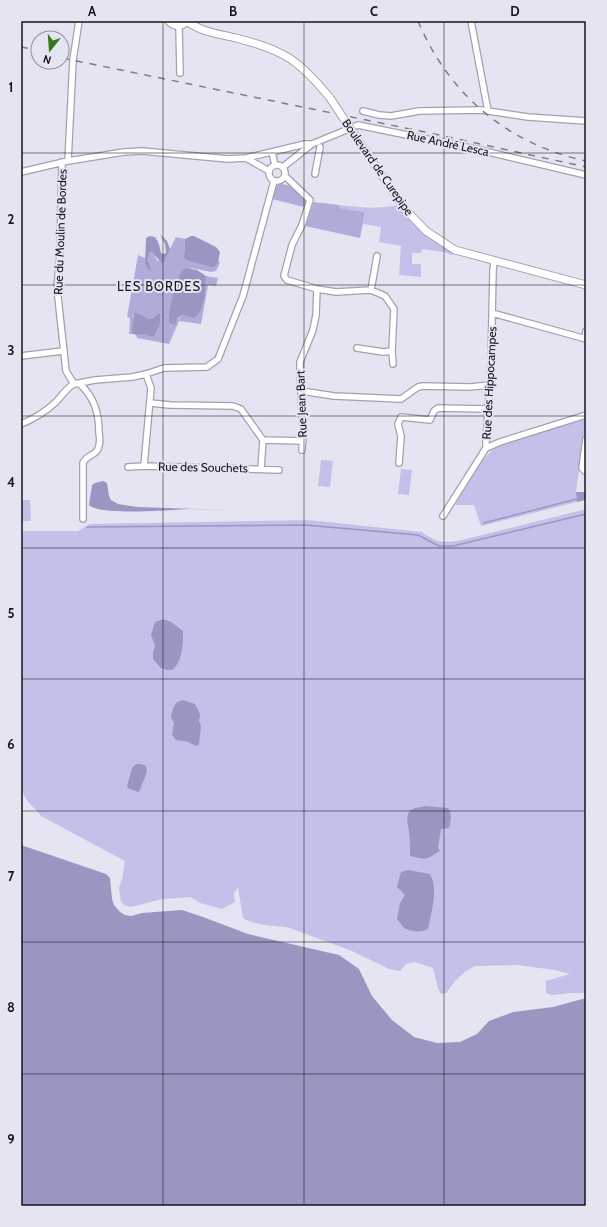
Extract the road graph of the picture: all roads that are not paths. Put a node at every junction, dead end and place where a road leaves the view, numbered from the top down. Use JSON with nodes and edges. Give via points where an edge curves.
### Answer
{"nodes":[{"id":1,"x":80,"y":21,"type":"edge"},
{"id":2,"x":170,"y":21,"type":"edge"},
{"id":3,"x":187,"y":21,"type":"edge"},
{"id":4,"x":471,"y":21,"type":"edge"},
{"id":5,"x":179,"y":26,"type":"junction"},
{"id":6,"x":180,"y":73,"type":"dead end"},
{"id":7,"x":363,"y":111,"type":"dead end"},
{"id":8,"x":488,"y":111,"type":"junction"},
{"id":9,"x":586,"y":121,"type":"edge"},
{"id":10,"x":312,"y":144,"type":"junction"},
{"id":11,"x":320,"y":147,"type":"dead end"},
{"id":12,"x":272,"y":152,"type":"junction"},
{"id":13,"x":246,"y":158,"type":"junction"},
{"id":14,"x":65,"y":162,"type":"junction"},
{"id":15,"x":275,"y":165,"type":"junction"},
{"id":16,"x":283,"y":167,"type":"junction"},
{"id":17,"x":269,"y":171,"type":"junction"},
{"id":18,"x":21,"y":172,"type":"edge"},
{"id":19,"x":315,"y":174,"type":"dead end"},
{"id":20,"x":586,"y":175,"type":"edge"},
{"id":21,"x":285,"y":176,"type":"junction"},
{"id":22,"x":274,"y":181,"type":"junction"},
{"id":23,"x":377,"y":256,"type":"dead end"},
{"id":24,"x":494,"y":261,"type":"junction"},
{"id":25,"x":586,"y":285,"type":"edge"},
{"id":26,"x":317,"y":290,"type":"junction"},
{"id":27,"x":371,"y":290,"type":"junction"},
{"id":28,"x":586,"y":290,"type":"edge"},
{"id":29,"x":492,"y":313,"type":"junction"},
{"id":30,"x":586,"y":331,"type":"edge"},
{"id":31,"x":585,"y":339,"type":"edge"},
{"id":32,"x":357,"y":348,"type":"dead end"},
{"id":33,"x":63,"y":351,"type":"junction"},
{"id":34,"x":392,"y":351,"type":"junction"},
{"id":35,"x":21,"y":356,"type":"edge"},
{"id":36,"x":393,"y":364,"type":"dead end"},
{"id":37,"x":146,"y":374,"type":"junction"},
{"id":38,"x":76,"y":383,"type":"junction"},
{"id":39,"x":490,"y":385,"type":"junction"},
{"id":40,"x":301,"y":391,"type":"junction"},
{"id":41,"x":150,"y":403,"type":"junction"},
{"id":42,"x":488,"y":409,"type":"junction"},
{"id":43,"x":586,"y":415,"type":"edge"},
{"id":44,"x":21,"y":424,"type":"edge"},
{"id":45,"x":586,"y":439,"type":"edge"},
{"id":46,"x":263,"y":440,"type":"junction"},
{"id":47,"x":303,"y":441,"type":"junction"},
{"id":48,"x":486,"y":448,"type":"junction"},
{"id":49,"x":302,"y":450,"type":"dead end"},
{"id":50,"x":399,"y":463,"type":"dead end"},
{"id":51,"x":144,"y":466,"type":"junction"},
{"id":52,"x":128,"y":467,"type":"dead end"},
{"id":53,"x":261,"y":469,"type":"junction"},
{"id":54,"x":279,"y":470,"type":"dead end"},
{"id":55,"x":586,"y":472,"type":"edge"},
{"id":56,"x":443,"y":516,"type":"dead end"},
{"id":57,"x":83,"y":519,"type":"dead end"}],
"edges":[{"from":1,"to":14,"type":"street","name":"Rue du Moulin de Bordes","via":[[73,60]]},
{"from":2,"to":5,"type":"main road"},
{"from":3,"to":5,"type":"main road"},
{"from":3,"to":24,"type":"main road","name":"Boulevard de Curepipe","bridge":true,"via":[[198,28],[264,45],[298,63],[312,75],[330,98],[404,208],[426,231],[455,250]]},
{"from":4,"to":8,"type":"street"},
{"from":5,"to":6,"type":"street"},
{"from":7,"to":8,"type":"street","via":[[391,116],[419,111]]},
{"from":8,"to":9,"type":"street"},
{"from":10,"to":12,"type":"street","name":"Rue André Lesca"},
{"from":10,"to":16,"type":"street","name":"Rue André Lesca"},
{"from":10,"to":20,"type":"street","name":"Rue André Lesca","via":[[358,125]]},
{"from":11,"to":19,"type":"street"},
{"from":12,"to":13,"type":"street","name":"Rue André Lesca"},
{"from":12,"to":15,"type":"street"},
{"from":13,"to":14,"type":"street","name":"Rue André Lesca","via":[[228,159],[142,151]]},
{"from":13,"to":17,"type":"street"},
{"from":14,"to":18,"type":"street","name":"Rue André Lesca"},
{"from":14,"to":33,"type":"street","name":"Rue du Moulin de Bordes","via":[[57,288]]},
{"from":15,"to":16,"type":"street"},
{"from":15,"to":17,"type":"street"},
{"from":16,"to":21,"type":"street"},
{"from":17,"to":22,"type":"street","via":[[270,178]]},
{"from":21,"to":22,"type":"street","via":[[279,181]]},
{"from":21,"to":26,"type":"street","via":[[310,200],[292,245],[284,276],[287,280]]},
{"from":22,"to":37,"type":"street","via":[[243,296],[218,359],[206,367],[164,368]]},
{"from":23,"to":27,"type":"street"},
{"from":24,"to":25,"type":"main road","name":"Boulevard de Curepipe"},
{"from":24,"to":29,"type":"street","name":"Rue des Hippocampes"},
{"from":25,"to":28,"type":"main road"},
{"from":26,"to":27,"type":"street"},
{"from":26,"to":40,"type":"street","name":"Rue Jean Bart","via":[[313,330],[300,362]]},
{"from":27,"to":34,"type":"street","via":[[385,296],[394,309]]},
{"from":29,"to":31,"type":"street"},
{"from":29,"to":39,"type":"street","name":"Rue des Hippocampes"},
{"from":30,"to":31,"type":"street"},
{"from":32,"to":34,"type":"street"},
{"from":33,"to":35,"type":"street"},
{"from":33,"to":38,"type":"street","name":"Rue du Moulin de Bordes","via":[[66,371]]},
{"from":34,"to":36,"type":"street"},
{"from":37,"to":38,"type":"street"},
{"from":37,"to":41,"type":"street","name":"Rue des Souchets","via":[[151,388]]},
{"from":38,"to":44,"type":"street","via":[[48,409]]},
{"from":38,"to":57,"type":"street","name":"Rue du Moulin de Bordes","via":[[92,398],[99,422],[99,447],[83,463]]},
{"from":39,"to":40,"type":"street","via":[[423,386],[401,399],[334,396]]},
{"from":39,"to":42,"type":"street","name":"Rue des Hippocampes"},
{"from":40,"to":47,"type":"street","name":"Rue Jean Bart"},
{"from":41,"to":46,"type":"street","via":[[233,406],[241,409]]},
{"from":41,"to":51,"type":"street","name":"Rue des Souchets"},
{"from":42,"to":48,"type":"street","name":"Rue des Hippocampes"},
{"from":42,"to":50,"type":"street","via":[[438,408],[430,420],[401,417],[398,424],[401,436]]},
{"from":43,"to":48,"type":"street"},
{"from":45,"to":55,"type":"street","via":[[582,468]]},
{"from":46,"to":47,"type":"street"},
{"from":46,"to":53,"type":"street","name":"Rue des Souchets"},
{"from":47,"to":49,"type":"street","name":"Rue Jean Bart"},
{"from":48,"to":56,"type":"street","name":"Rue des Hippocampes"},
{"from":51,"to":52,"type":"street","name":"Rue des Souchets"},
{"from":51,"to":53,"type":"street","name":"Rue des Souchets"},
{"from":53,"to":54,"type":"street","name":"Rue des Souchets"}]}
